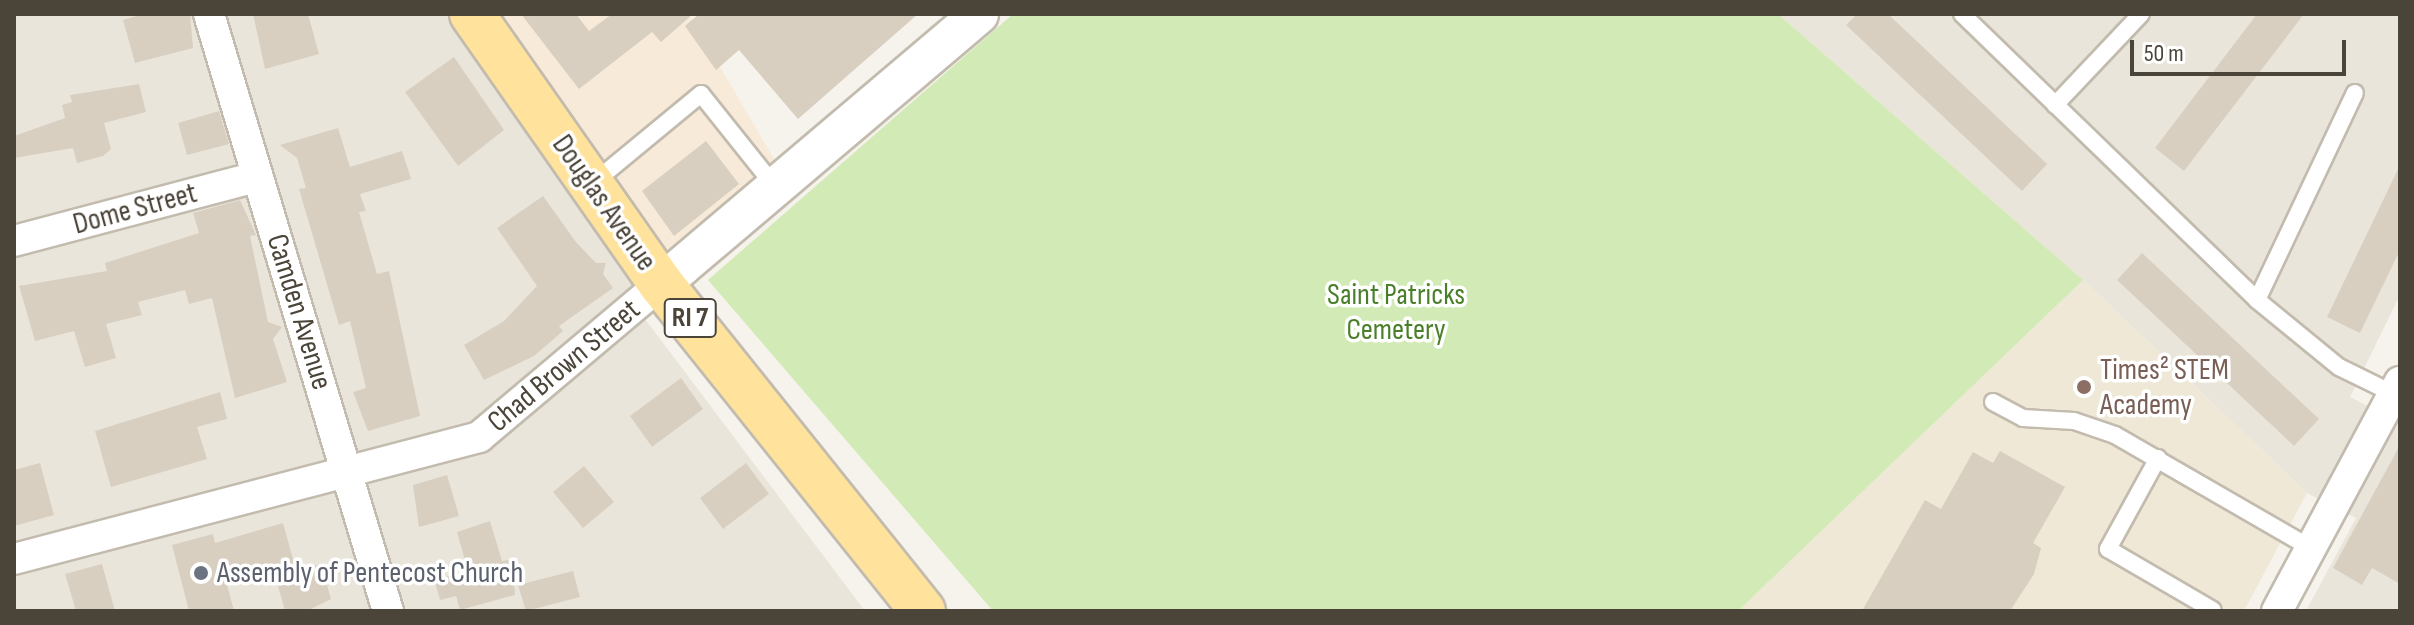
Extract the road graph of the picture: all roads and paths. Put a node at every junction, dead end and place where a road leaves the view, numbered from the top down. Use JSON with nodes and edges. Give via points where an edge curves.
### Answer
{"nodes":[{"id":1,"x":209,"y":14,"type":"edge"},
{"id":2,"x":472,"y":14,"type":"edge"},
{"id":3,"x":979,"y":14,"type":"edge"},
{"id":4,"x":1962,"y":14,"type":"edge"},
{"id":5,"x":2141,"y":14,"type":"edge"},
{"id":6,"x":2355,"y":93,"type":"dead end"},
{"id":7,"x":2055,"y":105,"type":"junction"},
{"id":8,"x":257,"y":177,"type":"junction"},
{"id":9,"x":591,"y":184,"type":"junction"},
{"id":10,"x":776,"y":188,"type":"junction"},
{"id":11,"x":14,"y":241,"type":"edge"},
{"id":12,"x":661,"y":284,"type":"junction"},
{"id":13,"x":2257,"y":300,"type":"junction"},
{"id":14,"x":2398,"y":388,"type":"edge"},
{"id":15,"x":1993,"y":402,"type":"dead end"},
{"id":16,"x":2158,"y":458,"type":"junction"},
{"id":17,"x":348,"y":468,"type":"junction"},
{"id":18,"x":2311,"y":548,"type":"junction"},
{"id":19,"x":14,"y":559,"type":"edge"},
{"id":20,"x":2213,"y":610,"type":"edge"},
{"id":21,"x":388,"y":611,"type":"edge"},
{"id":22,"x":923,"y":611,"type":"edge"},
{"id":23,"x":2277,"y":611,"type":"edge"}],
"edges":[{"from":1,"to":8,"type":"street","name":"Camden Avenue"},
{"from":2,"to":9,"type":"main road","name":"Douglas Avenue","number":"RI 7"},
{"from":3,"to":10,"type":"street","name":"Chad Brown Street"},
{"from":4,"to":7,"type":"lane"},
{"from":5,"to":7,"type":"lane"},
{"from":6,"to":13,"type":"lane"},
{"from":7,"to":13,"type":"lane"},
{"from":8,"to":11,"type":"street","name":"Dome Street"},
{"from":8,"to":17,"type":"street","name":"Camden Avenue"},
{"from":9,"to":10,"type":"lane","via":[[701,94]]},
{"from":9,"to":12,"type":"main road","name":"Douglas Avenue","number":"RI 7"},
{"from":10,"to":12,"type":"street","name":"Chad Brown Street"},
{"from":12,"to":17,"type":"street","name":"Chad Brown Street","via":[[479,437]]},
{"from":12,"to":22,"type":"main road","name":"Douglas Avenue","number":"RI 7"},
{"from":13,"to":14,"type":"lane","via":[[2339,367]]},
{"from":14,"to":18,"type":"street"},
{"from":15,"to":16,"type":"lane","via":[[2023,418],[2098,427]]},
{"from":16,"to":18,"type":"lane"},
{"from":16,"to":20,"type":"lane","via":[[2108,549]]},
{"from":17,"to":19,"type":"street","name":"Chad Brown Street"},
{"from":17,"to":21,"type":"street","name":"Camden Avenue"},
{"from":18,"to":23,"type":"street"}]}
